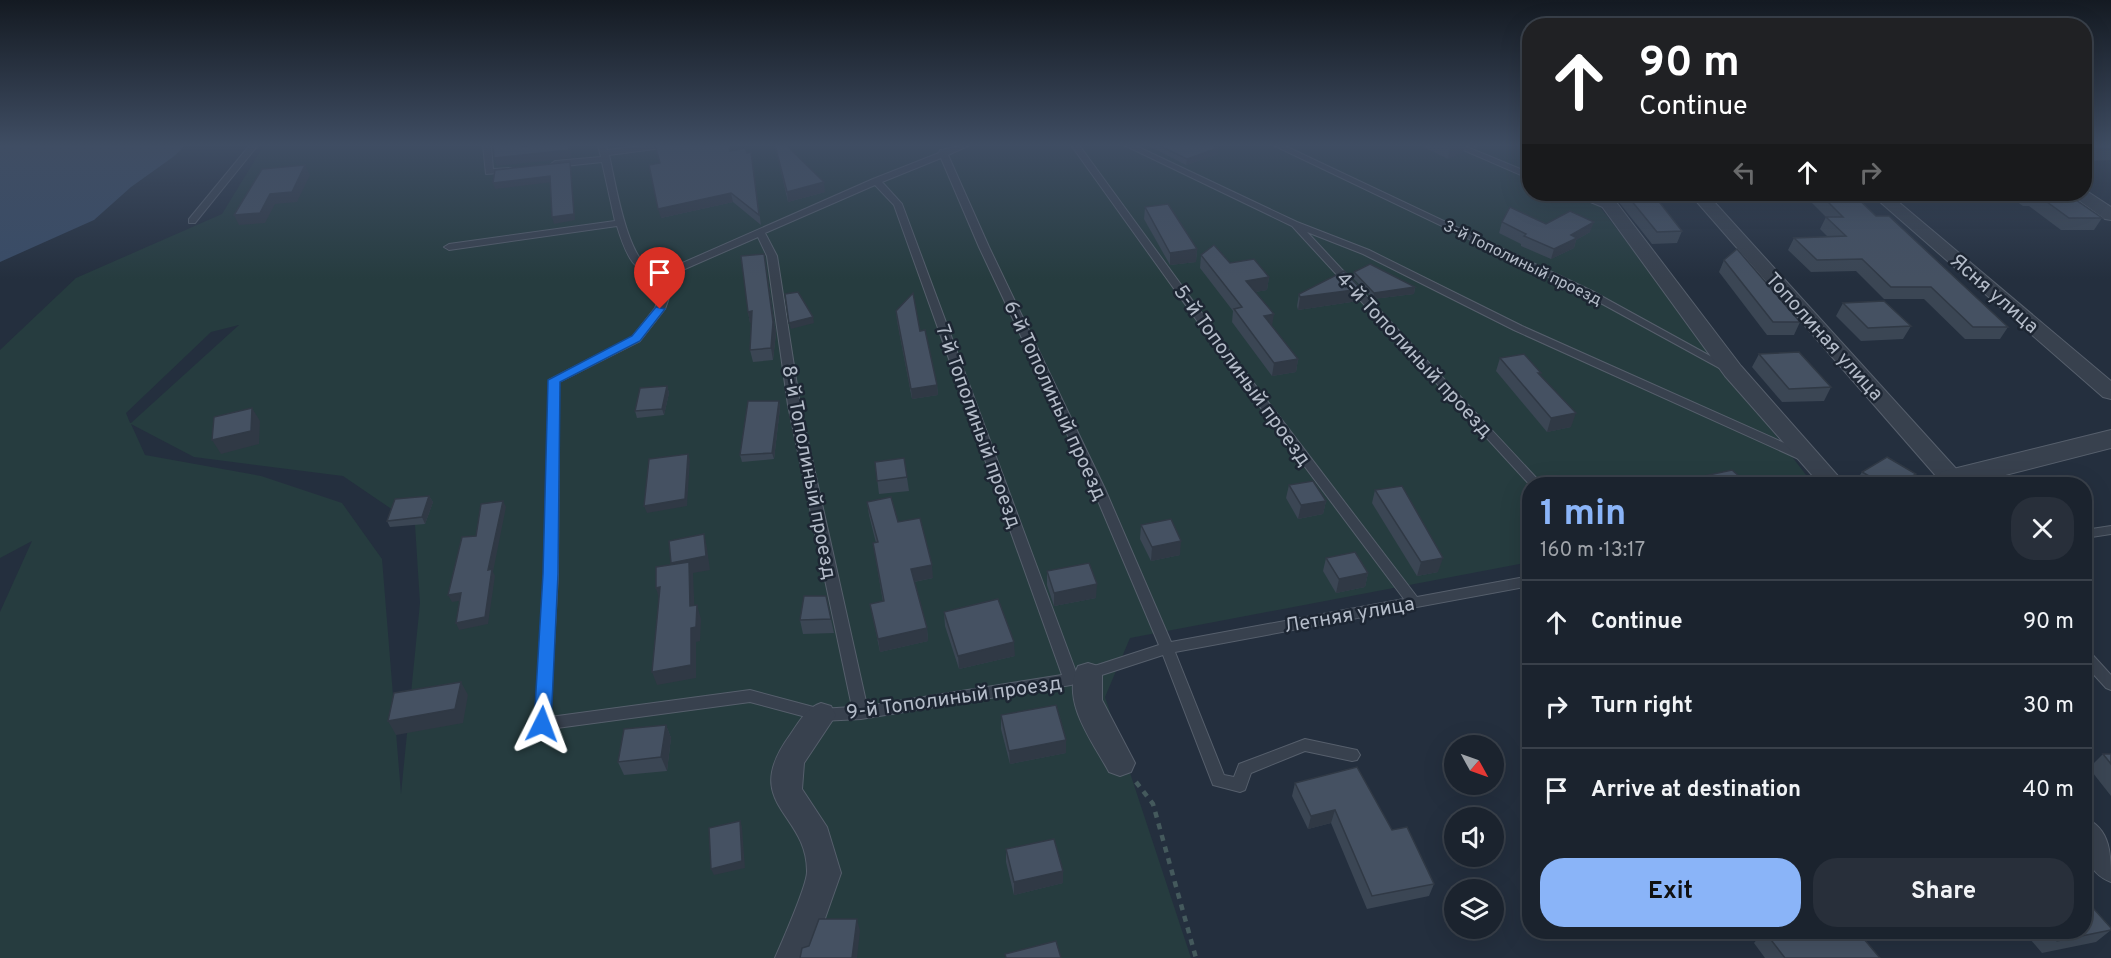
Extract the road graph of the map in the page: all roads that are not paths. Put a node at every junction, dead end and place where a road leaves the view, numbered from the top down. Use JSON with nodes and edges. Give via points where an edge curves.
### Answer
{"nodes":[{"id":1,"x":218,"y":190,"type":"edge"},
{"id":2,"x":612,"y":190,"type":"edge"},
{"id":3,"x":856,"y":190,"type":"edge"},
{"id":4,"x":884,"y":190,"type":"edge"},
{"id":5,"x":960,"y":190,"type":"edge"},
{"id":6,"x":1107,"y":190,"type":"edge"},
{"id":7,"x":1222,"y":190,"type":"edge"},
{"id":8,"x":1372,"y":190,"type":"edge"},
{"id":9,"x":1607,"y":201,"type":"edge"},
{"id":10,"x":1704,"y":201,"type":"edge"},
{"id":11,"x":1887,"y":201,"type":"edge"},
{"id":12,"x":2090,"y":201,"type":"edge"},
{"id":13,"x":2111,"y":215,"type":"edge"},
{"id":14,"x":192,"y":221,"type":"dead end"},
{"id":15,"x":620,"y":223,"type":"junction"},
{"id":16,"x":1294,"y":224,"type":"junction"},
{"id":17,"x":760,"y":232,"type":"junction"},
{"id":18,"x":449,"y":247,"type":"dead end"},
{"id":19,"x":674,"y":270,"type":"junction"},
{"id":20,"x":1733,"y":371,"type":"junction"},
{"id":21,"x":2111,"y":392,"type":"edge"},
{"id":22,"x":2111,"y":439,"type":"edge"},
{"id":23,"x":1807,"y":458,"type":"junction"},
{"id":24,"x":1529,"y":477,"type":"edge"},
{"id":25,"x":1826,"y":477,"type":"edge"},
{"id":26,"x":1946,"y":477,"type":"edge"},
{"id":27,"x":1969,"y":477,"type":"edge"},
{"id":28,"x":2111,"y":530,"type":"edge"},
{"id":29,"x":2092,"y":533,"type":"edge"},
{"id":30,"x":1522,"y":582,"type":"edge"},
{"id":31,"x":1414,"y":602,"type":"junction"},
{"id":32,"x":1167,"y":648,"type":"junction"},
{"id":33,"x":2092,"y":664,"type":"edge"},
{"id":34,"x":1080,"y":677,"type":"junction"},
{"id":35,"x":2111,"y":684,"type":"edge"},
{"id":36,"x":861,"y":713,"type":"junction"},
{"id":37,"x":821,"y":715,"type":"junction"},
{"id":38,"x":1352,"y":755,"type":"dead end"},
{"id":39,"x":1120,"y":763,"type":"road end"},
{"id":40,"x":2092,"y":841,"type":"edge"},
{"id":41,"x":2111,"y":867,"type":"edge"},
{"id":42,"x":794,"y":958,"type":"edge"}],
"edges":[{"from":1,"to":14,"type":"lane"},
{"from":2,"to":15,"type":"lane"},
{"from":3,"to":17,"type":"lane"},
{"from":4,"to":34,"type":"lane","name":"7-й Тополиный проезд","via":[[898,204]]},
{"from":5,"to":32,"type":"lane","name":"6-й Тополиный проезд","via":[[1099,489]]},
{"from":6,"to":31,"type":"lane","name":"5-й Тополиный проезд"},
{"from":7,"to":16,"type":"lane"},
{"from":8,"to":20,"type":"lane","name":"3-й Тополиный проезд","via":[[1589,292]]},
{"from":9,"to":20,"type":"street"},
{"from":10,"to":26,"type":"street","name":"Тополиная улица"},
{"from":11,"to":21,"type":"street","name":"Ясня улица"},
{"from":12,"to":13,"type":"street"},
{"from":15,"to":18,"type":"lane"},
{"from":15,"to":19,"type":"lane","via":[[637,266],[652,274]]},
{"from":16,"to":23,"type":"lane","via":[[1366,252],[1518,328]]},
{"from":16,"to":24,"type":"lane","name":"4-й Тополиный проезд"},
{"from":17,"to":19,"type":"lane"},
{"from":17,"to":36,"type":"lane","name":"8-й Тополиный проезд","via":[[772,256],[794,405]]},
{"from":19,"to":37,"type":"lane","name":"9-й Тополиный проезд","via":[[660,309],[636,339],[554,380],[551,574],[542,724],[750,696]]},
{"from":20,"to":23,"type":"street"},
{"from":22,"to":27,"type":"street"},
{"from":23,"to":25,"type":"street"},
{"from":28,"to":29,"type":"lane"},
{"from":30,"to":31,"type":"lane","name":"Летняя улица"},
{"from":31,"to":32,"type":"lane","name":"Летняя улица"},
{"from":32,"to":34,"type":"lane","name":"9-й Тополиный проезд"},
{"from":32,"to":38,"type":"lane","name":"6-й Тополиный проезд","via":[[1218,780],[1240,785],[1244,770],[1305,745]]},
{"from":33,"to":35,"type":"lane"},
{"from":34,"to":36,"type":"lane","name":"9-й Тополиный проезд"},
{"from":34,"to":39,"type":"street","via":[[1087,701]]},
{"from":36,"to":37,"type":"lane","name":"9-й Тополиный проезд"},
{"from":37,"to":42,"type":"street","via":[[789,760],[786,792],[816,837],[824,873]]},
{"from":40,"to":41,"type":"street"}]}
